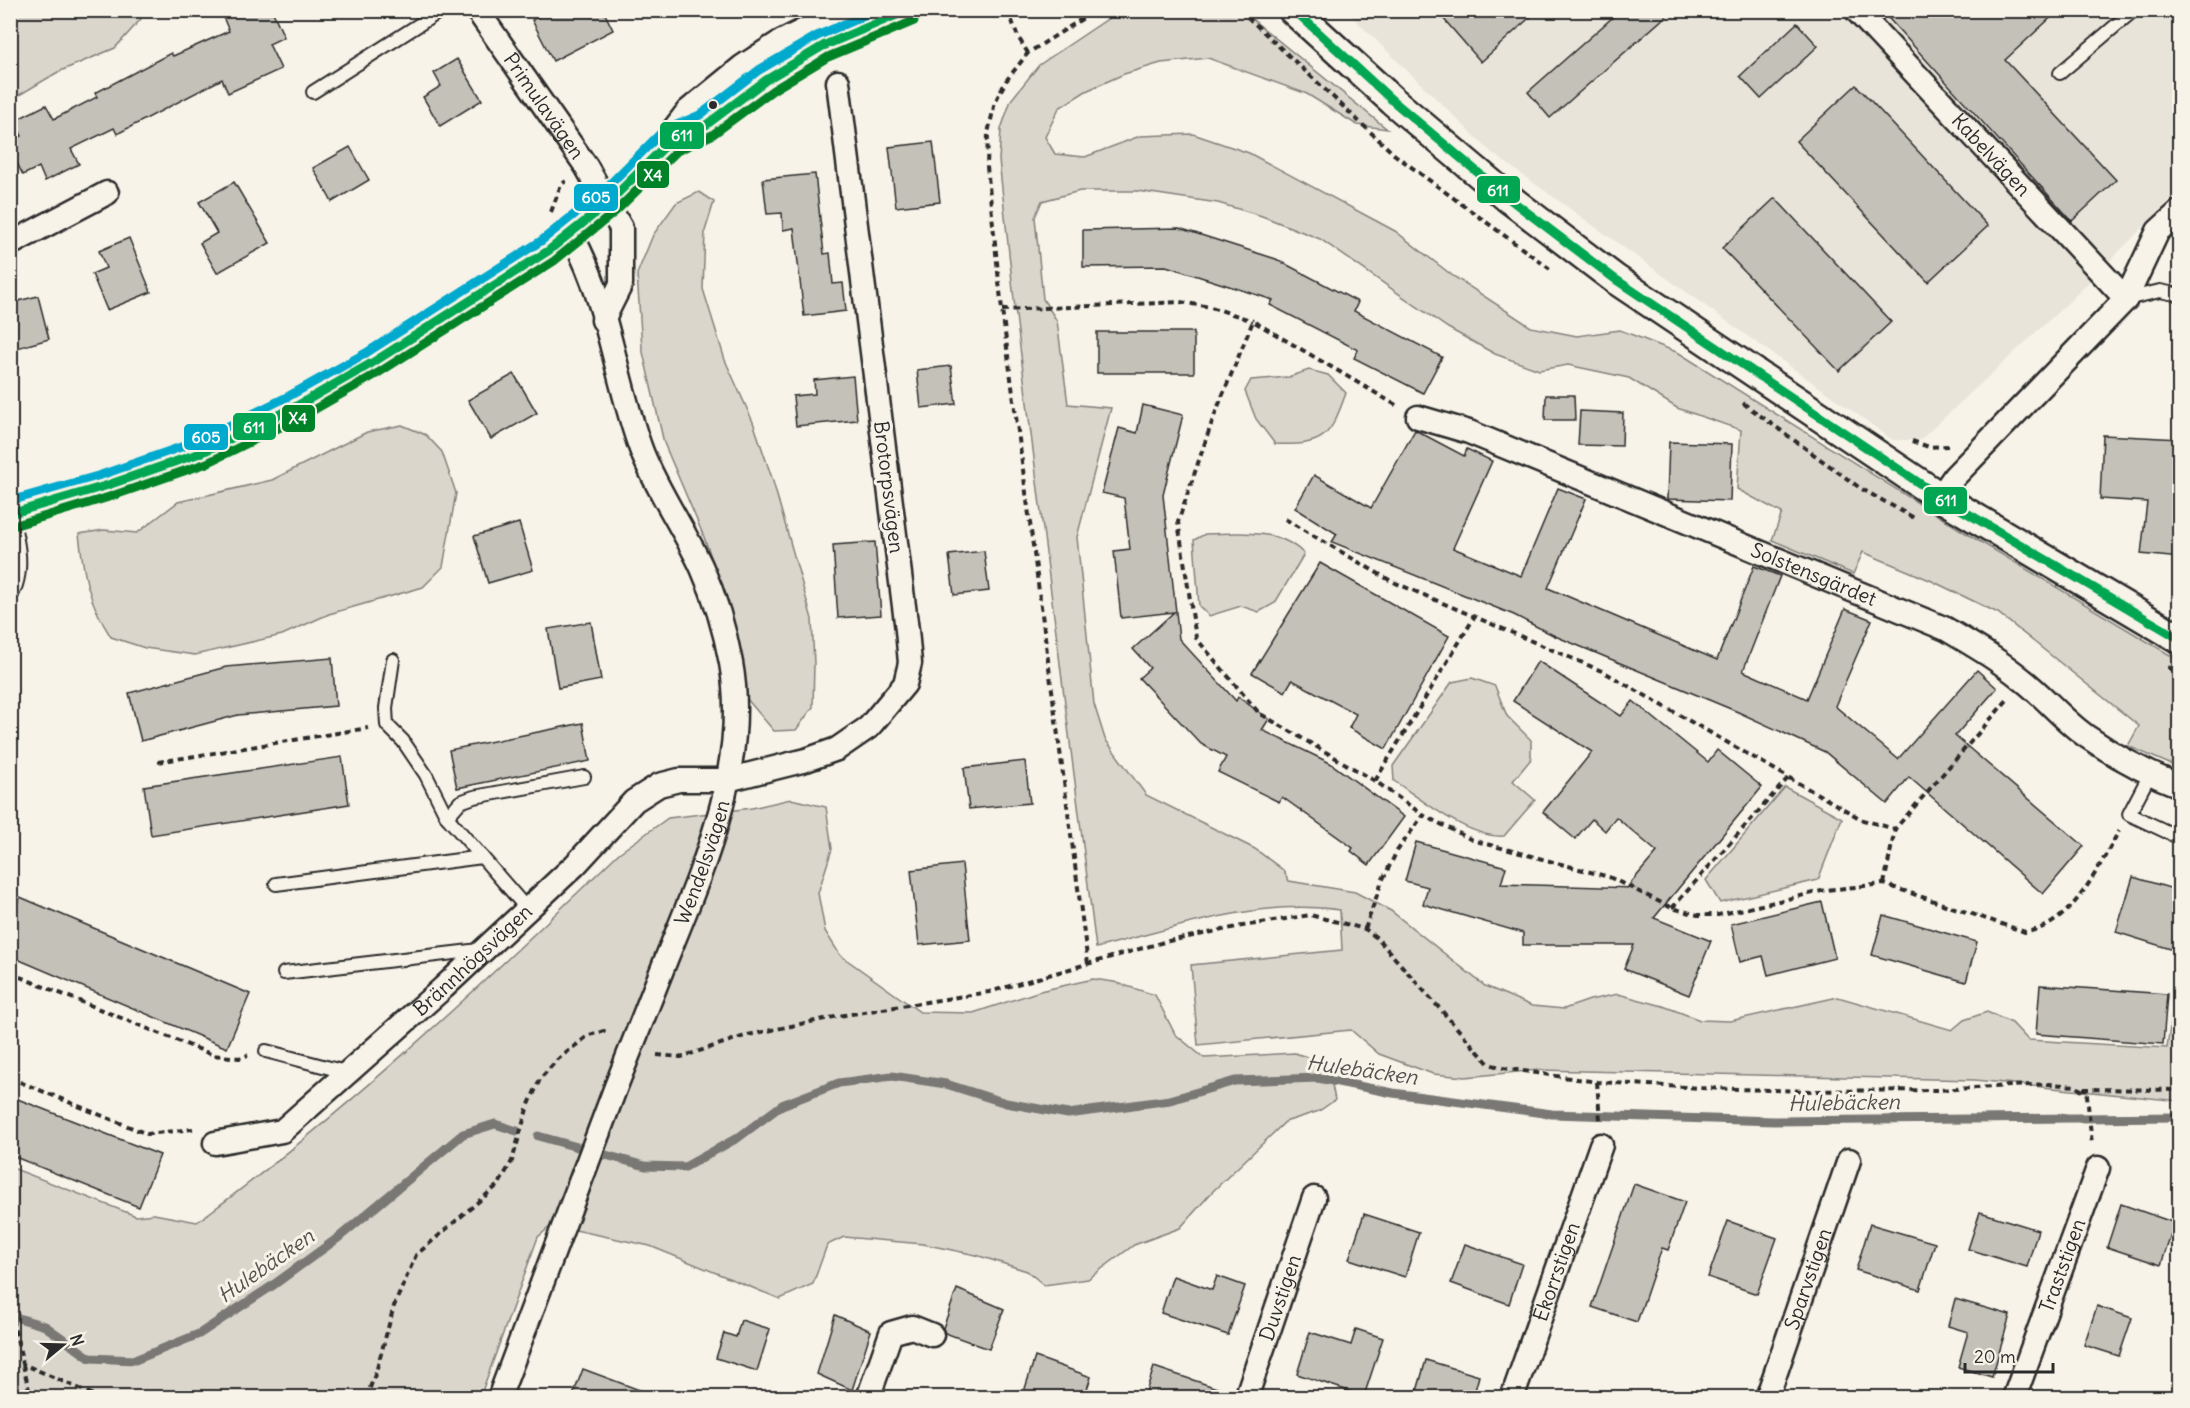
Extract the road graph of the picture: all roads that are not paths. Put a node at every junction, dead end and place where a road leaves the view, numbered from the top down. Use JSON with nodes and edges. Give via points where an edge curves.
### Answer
{"nodes":[{"id":1,"x":442,"y":10,"type":"edge"},
{"id":2,"x":477,"y":10,"type":"edge"},
{"id":3,"x":851,"y":10,"type":"edge"},
{"id":4,"x":909,"y":10,"type":"edge"},
{"id":5,"x":1293,"y":10,"type":"edge"},
{"id":6,"x":1856,"y":10,"type":"edge"},
{"id":7,"x":2134,"y":10,"type":"edge"},
{"id":8,"x":2060,"y":73,"type":"dead end"},
{"id":9,"x":838,"y":82,"type":"dead end"},
{"id":10,"x":313,"y":92,"type":"dead end"},
{"id":11,"x":670,"y":141,"type":"junction"},
{"id":12,"x":107,"y":193,"type":"dead end"},
{"id":13,"x":608,"y":203,"type":"junction"},
{"id":14,"x":2180,"y":211,"type":"edge"},
{"id":15,"x":571,"y":234,"type":"junction"},
{"id":16,"x":10,"y":244,"type":"edge"},
{"id":17,"x":2180,"y":295,"type":"edge"},
{"id":18,"x":2126,"y":299,"type":"junction"},
{"id":19,"x":603,"y":320,"type":"junction"},
{"id":20,"x":1418,"y":417,"type":"road end"},
{"id":21,"x":1940,"y":496,"type":"junction"},
{"id":22,"x":11,"y":513,"type":"edge"},
{"id":23,"x":10,"y":598,"type":"edge"},
{"id":24,"x":2180,"y":639,"type":"edge"},
{"id":25,"x":393,"y":660,"type":"dead end"},
{"id":26,"x":2150,"y":774,"type":"junction"},
{"id":27,"x":584,"y":777,"type":"dead end"},
{"id":28,"x":727,"y":780,"type":"junction"},
{"id":29,"x":2180,"y":786,"type":"edge"},
{"id":30,"x":447,"y":817,"type":"junction"},
{"id":31,"x":2180,"y":838,"type":"edge"},
{"id":32,"x":482,"y":857,"type":"junction"},
{"id":33,"x":276,"y":884,"type":"dead end"},
{"id":34,"x":527,"y":909,"type":"junction"},
{"id":35,"x":483,"y":950,"type":"junction"},
{"id":36,"x":284,"y":973,"type":"dead end"},
{"id":37,"x":266,"y":1051,"type":"road end"},
{"id":38,"x":350,"y":1073,"type":"junction"},
{"id":39,"x":215,"y":1143,"type":"road end"},
{"id":40,"x":1601,"y":1145,"type":"road end"},
{"id":41,"x":1850,"y":1160,"type":"dead end"},
{"id":42,"x":2098,"y":1168,"type":"dead end"},
{"id":43,"x":1314,"y":1198,"type":"dead end"},
{"id":44,"x":932,"y":1335,"type":"dead end"},
{"id":45,"x":499,"y":1398,"type":"edge"},
{"id":46,"x":868,"y":1398,"type":"edge"},
{"id":47,"x":1246,"y":1398,"type":"edge"},
{"id":48,"x":1512,"y":1398,"type":"edge"},
{"id":49,"x":1767,"y":1398,"type":"edge"},
{"id":50,"x":2014,"y":1398,"type":"edge"}],
"edges":[{"from":1,"to":10,"type":"lane"},
{"from":2,"to":13,"type":"street","name":"Primulavägen"},
{"from":3,"to":11,"type":"street","via":[[781,45],[744,69],[690,113]]},
{"from":4,"to":11,"type":"street","via":[[823,46],[766,80],[706,125]]},
{"from":5,"to":21,"type":"street","via":[[1507,198],[1615,279]]},
{"from":6,"to":18,"type":"street","name":"Kabelvägen"},
{"from":7,"to":8,"type":"lane"},
{"from":9,"to":28,"type":"street","name":"Brotorpsvägen","via":[[910,663],[905,684],[869,727],[837,749]]},
{"from":11,"to":13,"type":"street"},
{"from":12,"to":16,"type":"street"},
{"from":13,"to":15,"type":"street"},
{"from":13,"to":19,"type":"street","via":[[621,228],[622,265],[617,297]]},
{"from":14,"to":18,"type":"street","via":[[2158,231]]},
{"from":15,"to":19,"type":"street","name":"Wendelsvägen","via":[[591,276]]},
{"from":15,"to":22,"type":"street","via":[[448,316],[296,407],[203,452]]},
{"from":17,"to":18,"type":"lane","via":[[2160,291]]},
{"from":18,"to":21,"type":"street"},
{"from":19,"to":28,"type":"street","name":"Wendelsvägen","via":[[643,454],[702,569],[720,621],[734,693],[734,731]]},
{"from":20,"to":26,"type":"street","name":"Solstensgärdet","via":[[1469,432],[1946,629],[1989,654],[2083,734]]},
{"from":21,"to":24,"type":"street"},
{"from":22,"to":23,"type":"lane","via":[[20,556],[16,589]]},
{"from":25,"to":30,"type":"lane","via":[[387,725],[426,775]]},
{"from":26,"to":29,"type":"street","name":"Solstensgärdet"},
{"from":26,"to":31,"type":"lane","via":[[2129,814]]},
{"from":27,"to":30,"type":"lane","via":[[474,797],[460,802]]},
{"from":28,"to":34,"type":"street","name":"Brännhögsvägen","via":[[679,780],[659,785],[634,801],[575,865]]},
{"from":28,"to":45,"type":"street","name":"Wendelsvägen","via":[[703,869]]},
{"from":30,"to":32,"type":"lane"},
{"from":32,"to":33,"type":"lane"},
{"from":32,"to":34,"type":"lane"},
{"from":34,"to":35,"type":"street","name":"Brännhögsvägen"},
{"from":35,"to":36,"type":"lane"},
{"from":35,"to":38,"type":"street","name":"Brännhögsvägen"},
{"from":37,"to":38,"type":"lane"},
{"from":38,"to":39,"type":"street","name":"Brännhögsvägen","via":[[282,1131]]},
{"from":40,"to":48,"type":"street","name":"Ekorrstigen"},
{"from":41,"to":49,"type":"street","name":"Sparvstigen"},
{"from":42,"to":50,"type":"street","name":"Traststigen"},
{"from":43,"to":47,"type":"street","name":"Duvstigen"},
{"from":44,"to":46,"type":"street","via":[[912,1327],[891,1333]]}]}
